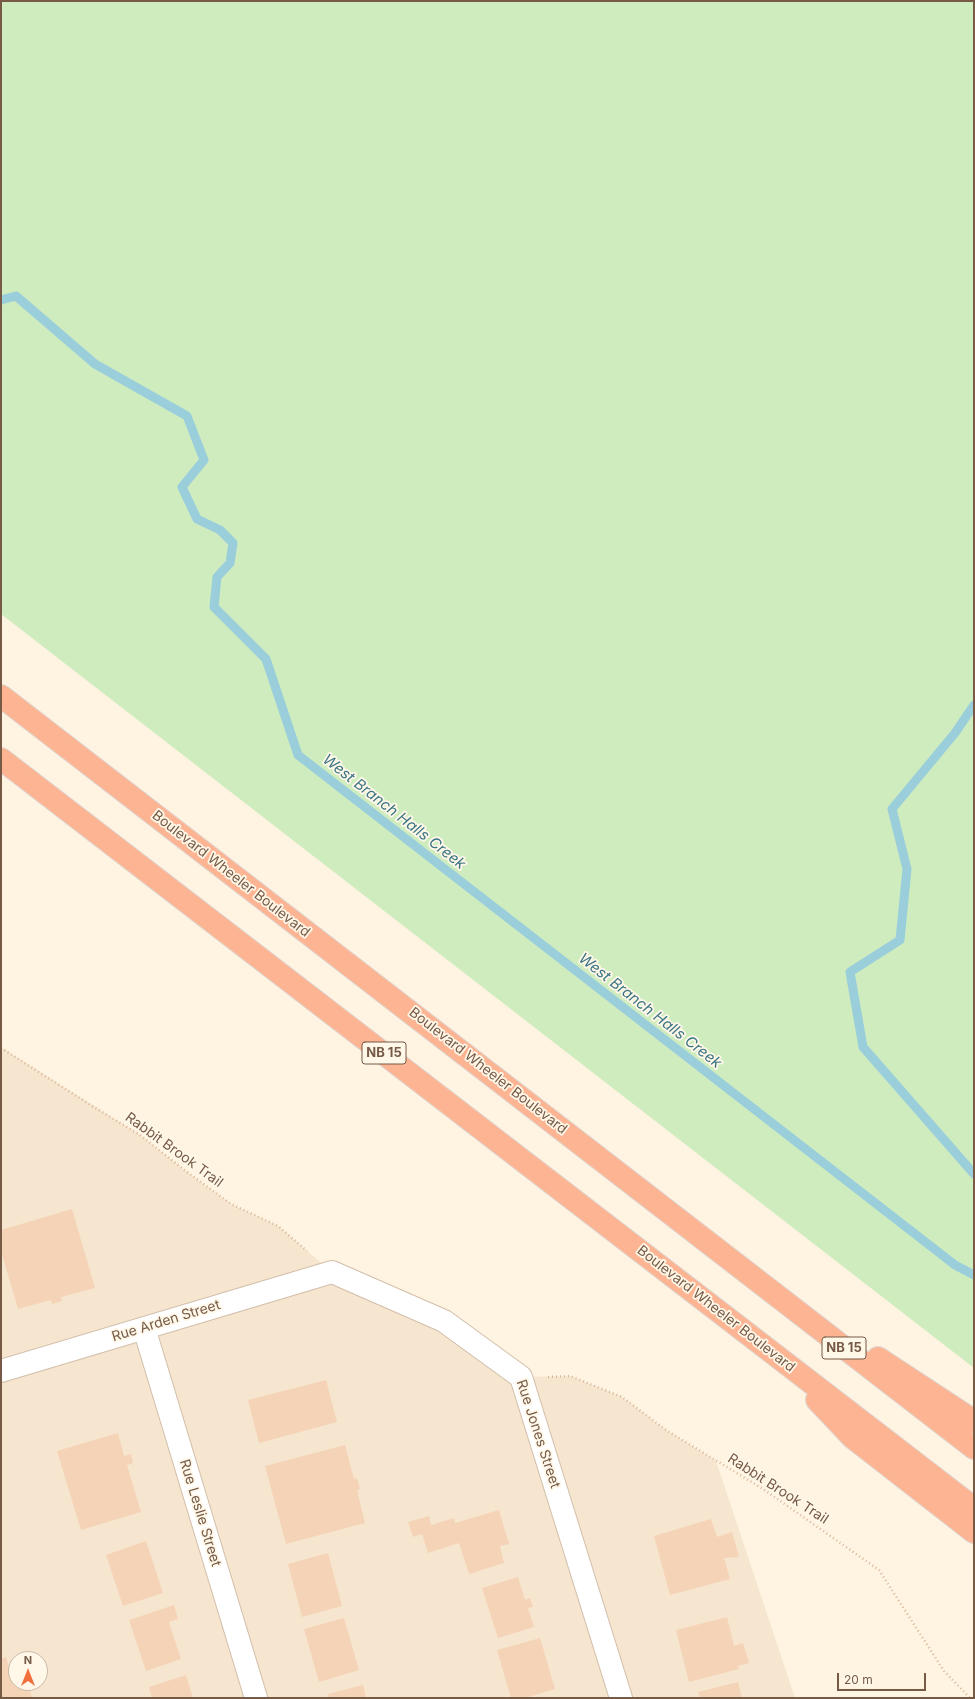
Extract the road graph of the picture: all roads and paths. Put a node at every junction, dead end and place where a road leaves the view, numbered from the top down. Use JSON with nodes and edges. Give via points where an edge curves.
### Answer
{"nodes":[{"id":1,"x":1,"y":696,"type":"edge"},
{"id":2,"x":1,"y":759,"type":"edge"},
{"id":3,"x":1,"y":1048,"type":"edge"},
{"id":4,"x":714,"y":1248,"type":"junction"},
{"id":5,"x":332,"y":1272,"type":"junction"},
{"id":6,"x":144,"y":1328,"type":"junction"},
{"id":7,"x":767,"y":1348,"type":"junction"},
{"id":8,"x":1,"y":1371,"type":"edge"},
{"id":9,"x":521,"y":1377,"type":"junction"},
{"id":10,"x":974,"y":1421,"type":"edge"},
{"id":11,"x":974,"y":1448,"type":"edge"},
{"id":12,"x":974,"y":1508,"type":"edge"},
{"id":13,"x":974,"y":1532,"type":"edge"},
{"id":14,"x":256,"y":1698,"type":"edge"},
{"id":15,"x":621,"y":1698,"type":"edge"},
{"id":16,"x":970,"y":1698,"type":"edge"}],
"edges":[{"from":1,"to":4,"type":"highway","name":"Boulevard Wheeler Boulevard","number":"NB 15"},
{"from":2,"to":7,"type":"highway","name":"Boulevard Wheeler Boulevard","number":"NB 15"},
{"from":3,"to":5,"type":"path","name":"Rabbit Brook Trail","via":[[140,1135],[232,1204],[278,1226]]},
{"from":4,"to":10,"type":"highway"},
{"from":4,"to":11,"type":"highway","name":"Boulevard Wheeler Boulevard","number":"NB 15"},
{"from":5,"to":6,"type":"street","name":"Rue Arden Street"},
{"from":5,"to":9,"type":"street","name":"Rue Jones Street","via":[[444,1321]]},
{"from":6,"to":8,"type":"street","name":"Rue Arden Street"},
{"from":6,"to":14,"type":"street","name":"Rue Leslie Street"},
{"from":7,"to":12,"type":"highway","name":"Boulevard Wheeler Boulevard","number":"NB 15"},
{"from":7,"to":13,"type":"highway","via":[[852,1437]]},
{"from":9,"to":15,"type":"street","name":"Rue Jones Street"},
{"from":9,"to":16,"type":"path","name":"Rabbit Brook Trail","via":[[570,1376],[622,1398],[666,1430],[763,1488],[813,1522],[879,1570],[944,1671]]}]}
